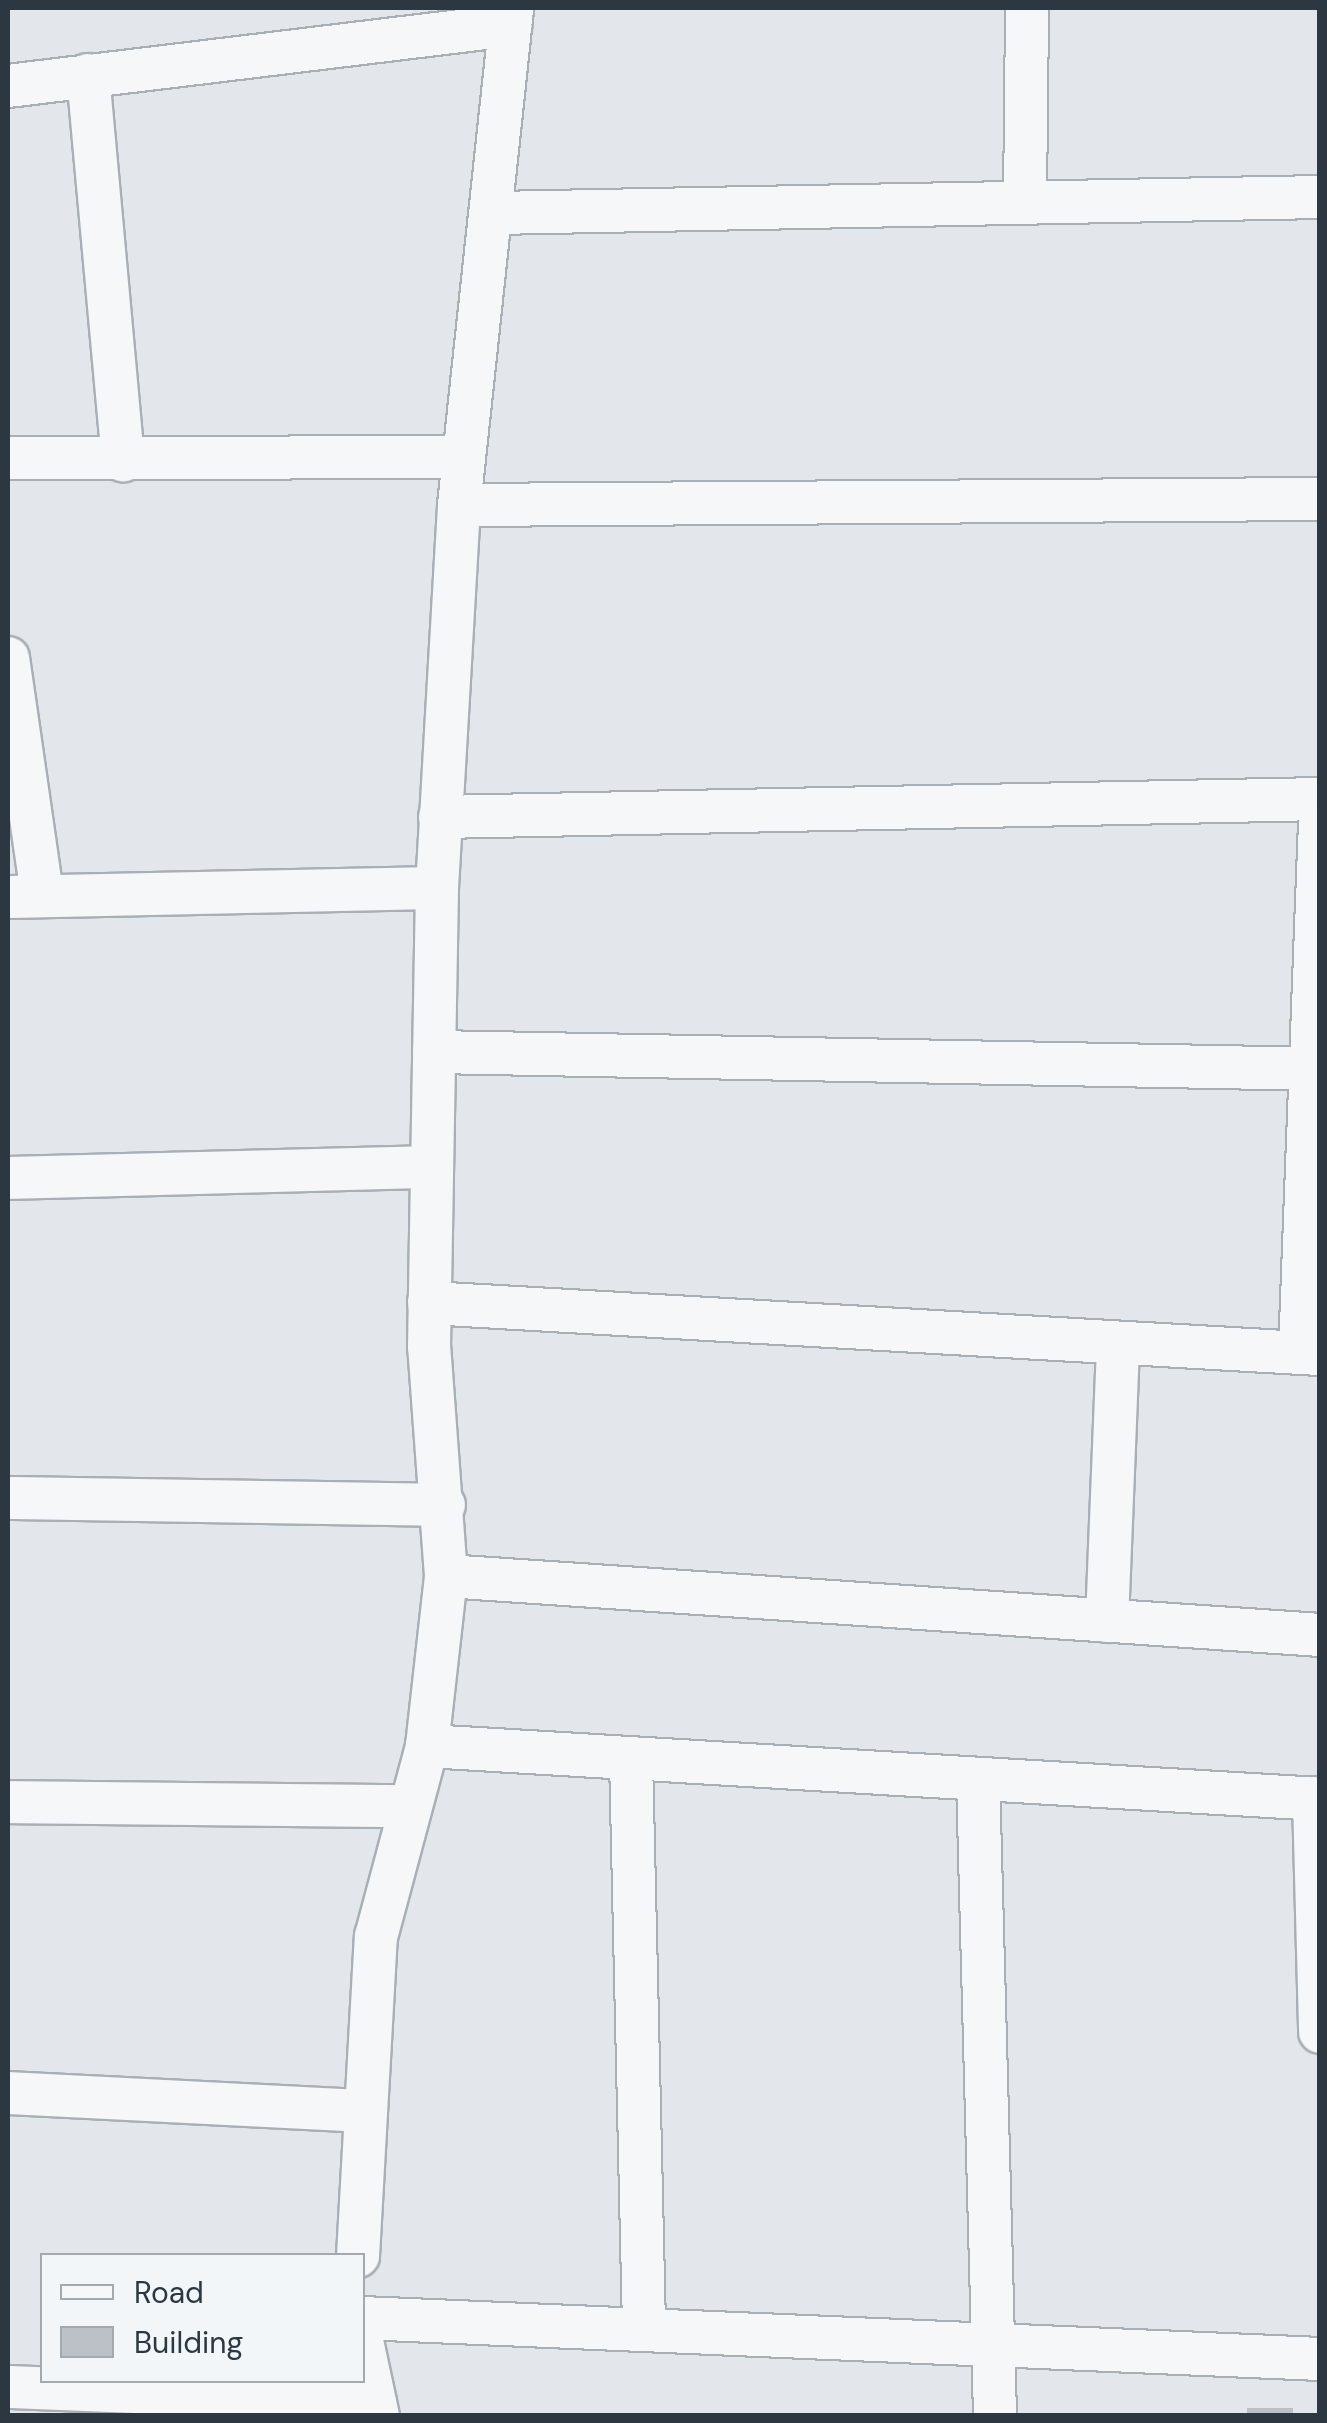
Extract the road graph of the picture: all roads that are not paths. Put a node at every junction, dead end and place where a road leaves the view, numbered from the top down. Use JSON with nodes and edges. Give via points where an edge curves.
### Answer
{"nodes":[{"id":1,"x":1026,"y":8,"type":"edge"},
{"id":2,"x":511,"y":16,"type":"edge"},
{"id":3,"x":88,"y":75,"type":"junction"},
{"id":4,"x":8,"y":86,"type":"edge"},
{"id":5,"x":1320,"y":197,"type":"edge"},
{"id":6,"x":1025,"y":202,"type":"junction"},
{"id":7,"x":495,"y":213,"type":"junction"},
{"id":8,"x":464,"y":457,"type":"junction"},
{"id":9,"x":8,"y":458,"type":"edge"},
{"id":10,"x":123,"y":460,"type":"junction"},
{"id":11,"x":1320,"y":498,"type":"edge"},
{"id":12,"x":459,"y":505,"type":"junction"},
{"id":13,"x":8,"y":658,"type":"edge"},
{"id":14,"x":1320,"y":799,"type":"edge"},
{"id":15,"x":440,"y":817,"type":"junction"},
{"id":16,"x":1320,"y":823,"type":"edge"},
{"id":17,"x":436,"y":888,"type":"junction"},
{"id":18,"x":25,"y":896,"type":"edge"},
{"id":19,"x":434,"y":1052,"type":"junction"},
{"id":20,"x":1315,"y":1069,"type":"edge"},
{"id":21,"x":431,"y":1167,"type":"junction"},
{"id":22,"x":8,"y":1178,"type":"edge"},
{"id":23,"x":429,"y":1304,"type":"junction"},
{"id":24,"x":1118,"y":1346,"type":"junction"},
{"id":25,"x":1310,"y":1354,"type":"edge"},
{"id":26,"x":8,"y":1498,"type":"edge"},
{"id":27,"x":444,"y":1504,"type":"junction"},
{"id":28,"x":446,"y":1576,"type":"junction"},
{"id":29,"x":1107,"y":1621,"type":"junction"},
{"id":30,"x":1320,"y":1635,"type":"edge"},
{"id":31,"x":427,"y":1746,"type":"junction"},
{"id":32,"x":632,"y":1758,"type":"junction"},
{"id":33,"x":978,"y":1779,"type":"junction"},
{"id":34,"x":1317,"y":1798,"type":"edge"},
{"id":35,"x":8,"y":1802,"type":"edge"},
{"id":36,"x":409,"y":1806,"type":"junction"},
{"id":37,"x":1320,"y":2032,"type":"edge"},
{"id":38,"x":8,"y":2094,"type":"edge"},
{"id":39,"x":360,"y":2110,"type":"junction"},
{"id":40,"x":358,"y":2253,"type":"edge"},
{"id":41,"x":365,"y":2318,"type":"edge"},
{"id":42,"x":644,"y":2325,"type":"junction"},
{"id":43,"x":992,"y":2340,"type":"junction"},
{"id":44,"x":365,"y":2355,"type":"edge"},
{"id":45,"x":1320,"y":2358,"type":"edge"},
{"id":46,"x":8,"y":2387,"type":"edge"},
{"id":47,"x":376,"y":2408,"type":"edge"},
{"id":48,"x":995,"y":2416,"type":"edge"}],
"edges":[{"from":1,"to":6,"type":"street"},
{"from":2,"to":3,"type":"street"},
{"from":2,"to":7,"type":"street"},
{"from":3,"to":4,"type":"street"},
{"from":3,"to":10,"type":"street"},
{"from":5,"to":6,"type":"street"},
{"from":6,"to":7,"type":"street"},
{"from":7,"to":8,"type":"street"},
{"from":8,"to":10,"type":"street"},
{"from":8,"to":12,"type":"street"},
{"from":9,"to":10,"type":"street"},
{"from":11,"to":12,"type":"street"},
{"from":12,"to":15,"type":"street"},
{"from":13,"to":18,"type":"street"},
{"from":14,"to":15,"type":"street"},
{"from":15,"to":17,"type":"street"},
{"from":16,"to":20,"type":"street"},
{"from":17,"to":18,"type":"street"},
{"from":17,"to":19,"type":"street"},
{"from":19,"to":20,"type":"street"},
{"from":19,"to":21,"type":"street"},
{"from":20,"to":25,"type":"street"},
{"from":21,"to":22,"type":"street"},
{"from":21,"to":23,"type":"street"},
{"from":23,"to":24,"type":"street"},
{"from":23,"to":27,"type":"street"},
{"from":24,"to":25,"type":"street"},
{"from":24,"to":29,"type":"street"},
{"from":26,"to":27,"type":"street"},
{"from":27,"to":28,"type":"street"},
{"from":28,"to":29,"type":"street"},
{"from":28,"to":31,"type":"street"},
{"from":29,"to":30,"type":"street"},
{"from":31,"to":32,"type":"street"},
{"from":31,"to":36,"type":"street"},
{"from":32,"to":33,"type":"street"},
{"from":32,"to":42,"type":"street"},
{"from":33,"to":34,"type":"street"},
{"from":33,"to":43,"type":"street"},
{"from":34,"to":37,"type":"street"},
{"from":35,"to":36,"type":"street"},
{"from":36,"to":39,"type":"street","via":[[376,1937]]},
{"from":38,"to":39,"type":"street"},
{"from":39,"to":40,"type":"street"},
{"from":41,"to":42,"type":"street"},
{"from":42,"to":43,"type":"street"},
{"from":43,"to":45,"type":"street"},
{"from":43,"to":48,"type":"street"},
{"from":44,"to":47,"type":"street"},
{"from":46,"to":47,"type":"street"}]}
